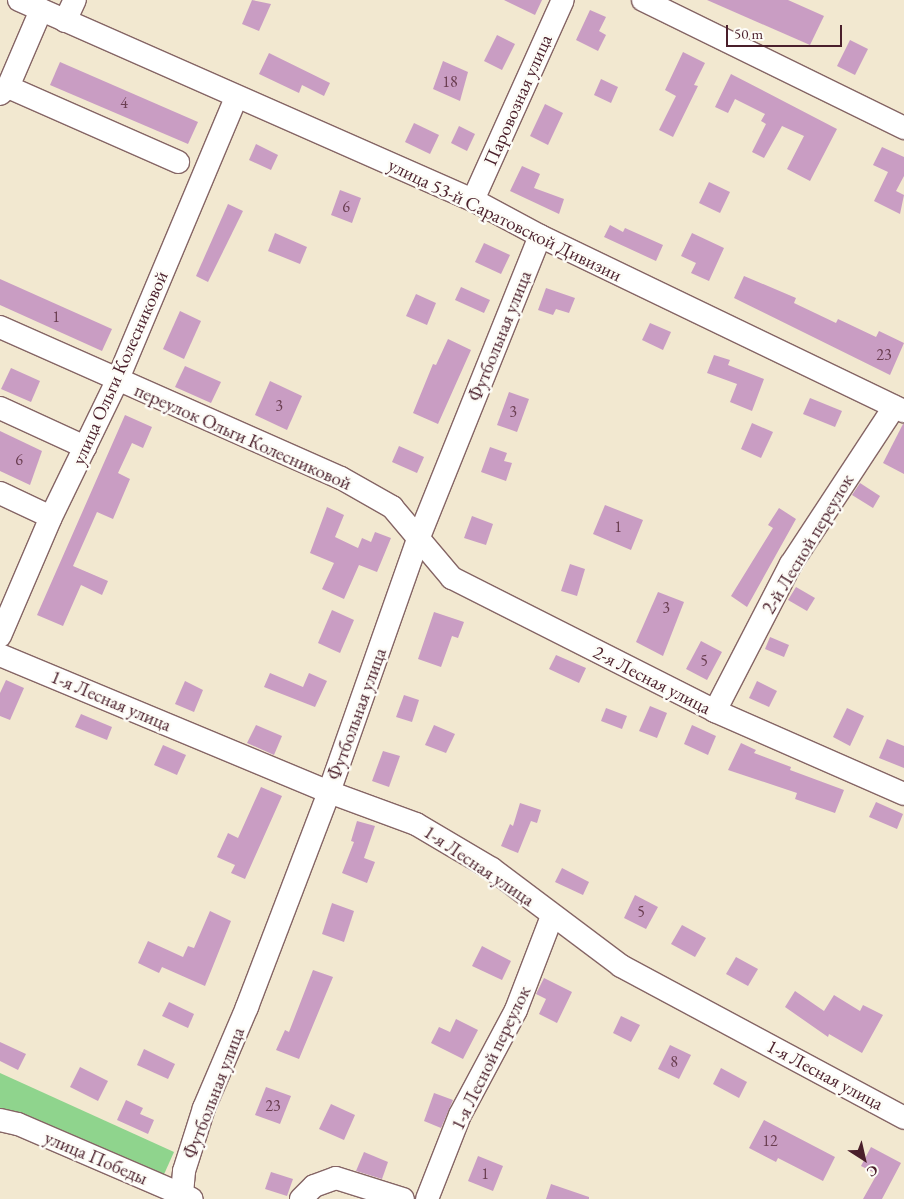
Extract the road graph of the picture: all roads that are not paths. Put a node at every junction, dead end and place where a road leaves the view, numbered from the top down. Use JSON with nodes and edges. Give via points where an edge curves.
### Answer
{"nodes":[{"id":1,"x":19,"y":0,"type":"edge"},
{"id":2,"x":75,"y":0,"type":"edge"},
{"id":3,"x":563,"y":0,"type":"edge"},
{"id":4,"x":643,"y":0,"type":"edge"},
{"id":5,"x":41,"y":10,"type":"junction"},
{"id":6,"x":65,"y":20,"type":"junction"},
{"id":7,"x":4,"y":91,"type":"edge"},
{"id":8,"x":236,"y":98,"type":"junction"},
{"id":9,"x":904,"y":128,"type":"edge"},
{"id":10,"x":178,"y":162,"type":"dead end"},
{"id":11,"x":472,"y":200,"type":"junction"},
{"id":12,"x":540,"y":236,"type":"junction"},
{"id":13,"x":0,"y":327,"type":"edge"},
{"id":14,"x":117,"y":381,"type":"junction"},
{"id":15,"x":0,"y":408,"type":"edge"},
{"id":16,"x":899,"y":409,"type":"edge"},
{"id":17,"x":85,"y":447,"type":"junction"},
{"id":18,"x":0,"y":493,"type":"edge"},
{"id":19,"x":51,"y":517,"type":"junction"},
{"id":20,"x":419,"y":537,"type":"junction"},
{"id":21,"x":0,"y":636,"type":"edge"},
{"id":22,"x":0,"y":655,"type":"edge"},
{"id":23,"x":714,"y":711,"type":"junction"},
{"id":24,"x":329,"y":792,"type":"junction"},
{"id":25,"x":904,"y":794,"type":"edge"},
{"id":26,"x":552,"y":916,"type":"junction"},
{"id":27,"x":904,"y":1118,"type":"edge"},
{"id":28,"x":0,"y":1120,"type":"edge"},
{"id":29,"x":187,"y":1197,"type":"edge"},
{"id":30,"x":301,"y":1199,"type":"edge"},
{"id":31,"x":402,"y":1199,"type":"edge"},
{"id":32,"x":428,"y":1199,"type":"edge"}],
"edges":[{"from":1,"to":5,"type":"street","name":"улица 53-й Саратовской Дивизии"},
{"from":2,"to":6,"type":"street"},
{"from":3,"to":11,"type":"street","name":"Паровозная улица"},
{"from":4,"to":9,"type":"street"},
{"from":5,"to":6,"type":"street","name":"улица 53-й Саратовской Дивизии"},
{"from":5,"to":7,"type":"street"},
{"from":6,"to":8,"type":"street","name":"улица 53-й Саратовской Дивизии"},
{"from":7,"to":10,"type":"street"},
{"from":8,"to":11,"type":"street","name":"улица 53-й Саратовской Дивизии"},
{"from":8,"to":14,"type":"street","name":"улица Ольги Колесниковой"},
{"from":11,"to":12,"type":"street","name":"улица 53-й Саратовской Дивизии"},
{"from":12,"to":16,"type":"street","name":"улица 53-й Саратовской Дивизии"},
{"from":12,"to":20,"type":"street","name":"Футбольная улица"},
{"from":13,"to":14,"type":"street","name":"переулок Ольги Колесниковой"},
{"from":14,"to":17,"type":"street","name":"улица Ольги Колесниковой"},
{"from":14,"to":20,"type":"street","name":"переулок Ольги Колесниковой","via":[[341,478],[392,507]]},
{"from":15,"to":17,"type":"street"},
{"from":16,"to":23,"type":"street","name":"2-й Лесной переулок","via":[[791,564]]},
{"from":17,"to":19,"type":"street","name":"улица Ольги Колесниковой"},
{"from":18,"to":19,"type":"street"},
{"from":19,"to":21,"type":"street","name":"улица Ольги Колесниковой"},
{"from":20,"to":23,"type":"street","name":"2-я Лесная улица","via":[[452,578]]},
{"from":20,"to":24,"type":"street","name":"Футбольная улица"},
{"from":22,"to":24,"type":"street","name":"1-я Лесная улица"},
{"from":23,"to":25,"type":"street","name":"2-я Лесная улица"},
{"from":24,"to":26,"type":"street","name":"1-я Лесная улица","via":[[416,824],[492,870]]},
{"from":24,"to":29,"type":"street","name":"Футбольная улица","via":[[247,1008],[204,1108],[184,1171]]},
{"from":26,"to":27,"type":"street","name":"1-я Лесная улица","via":[[621,966]]},
{"from":26,"to":32,"type":"street","name":"1-я Лесной переулок","via":[[516,1010],[460,1115]]},
{"from":28,"to":29,"type":"street","name":"улица Победы","via":[[18,1124]]},
{"from":30,"to":31,"type":"street","via":[[314,1186],[336,1178]]}]}
